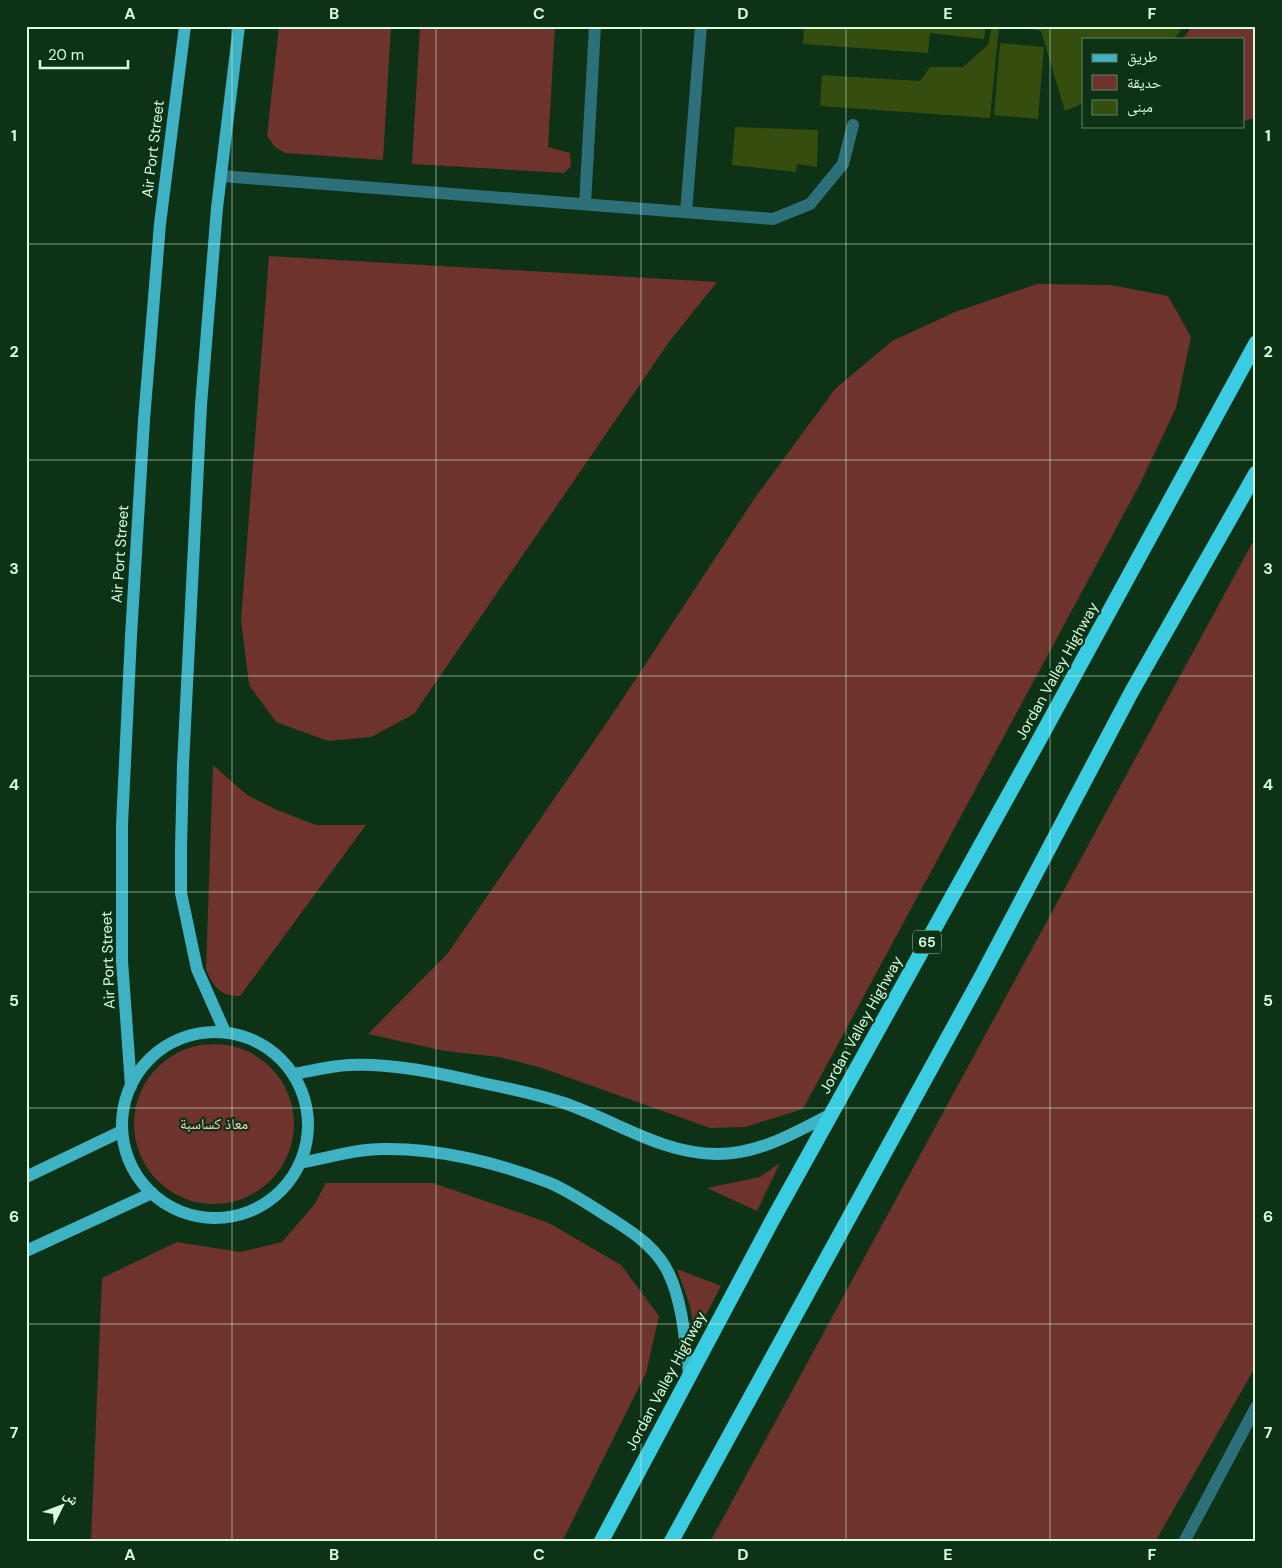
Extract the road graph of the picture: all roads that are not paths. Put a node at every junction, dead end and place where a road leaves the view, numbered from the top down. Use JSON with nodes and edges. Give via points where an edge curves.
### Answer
{"nodes":[{"id":1,"x":185,"y":26,"type":"edge"},
{"id":2,"x":239,"y":26,"type":"edge"},
{"id":3,"x":595,"y":26,"type":"edge"},
{"id":4,"x":701,"y":26,"type":"edge"},
{"id":5,"x":853,"y":125,"type":"dead end"},
{"id":6,"x":221,"y":176,"type":"junction"},
{"id":7,"x":585,"y":204,"type":"junction"},
{"id":8,"x":686,"y":212,"type":"junction"},
{"id":9,"x":1256,"y":343,"type":"edge"},
{"id":10,"x":1256,"y":473,"type":"edge"},
{"id":11,"x":226,"y":1032,"type":"junction"},
{"id":12,"x":293,"y":1074,"type":"junction"},
{"id":13,"x":131,"y":1086,"type":"junction"},
{"id":14,"x":833,"y":1113,"type":"junction"},
{"id":15,"x":122,"y":1132,"type":"junction"},
{"id":16,"x":300,"y":1163,"type":"junction"},
{"id":17,"x":26,"y":1177,"type":"edge"},
{"id":18,"x":152,"y":1193,"type":"junction"},
{"id":19,"x":26,"y":1251,"type":"edge"},
{"id":20,"x":689,"y":1374,"type":"junction"},
{"id":21,"x":1256,"y":1407,"type":"edge"},
{"id":22,"x":601,"y":1542,"type":"edge"},
{"id":23,"x":671,"y":1542,"type":"edge"},
{"id":24,"x":1184,"y":1542,"type":"edge"}],
"edges":[{"from":1,"to":13,"type":"main road","name":"Air Port Street","via":[[160,224],[131,636],[122,825],[122,961]]},
{"from":2,"to":6,"type":"main road"},
{"from":3,"to":7,"type":"street"},
{"from":4,"to":8,"type":"street"},
{"from":5,"to":8,"type":"street","via":[[843,164],[810,204],[773,219]]},
{"from":6,"to":7,"type":"street"},
{"from":6,"to":11,"type":"main road","via":[[201,405],[183,756],[181,894],[197,969]]},
{"from":7,"to":8,"type":"street"},
{"from":9,"to":14,"type":"highway","name":"Jordan Valley Highway","number":"65"},
{"from":10,"to":23,"type":"highway","via":[[1132,691],[980,979]]},
{"from":11,"to":12,"type":"main road","via":[[252,1039],[274,1053]]},
{"from":11,"to":13,"type":"main road","via":[[206,1032],[169,1043],[140,1069]]},
{"from":12,"to":14,"type":"main road","via":[[361,1065],[434,1072],[564,1103],[683,1150],[716,1154],[749,1151],[781,1140]]},
{"from":12,"to":16,"type":"main road","via":[[302,1090],[308,1126]]},
{"from":13,"to":15,"type":"main road","via":[[124,1108]]},
{"from":14,"to":20,"type":"highway","name":"Jordan Valley Highway","number":"65"},
{"from":15,"to":17,"type":"main road"},
{"from":15,"to":18,"type":"main road","via":[[134,1169]]},
{"from":16,"to":18,"type":"main road","via":[[291,1180],[270,1200],[244,1213],[225,1217],[186,1213]]},
{"from":16,"to":20,"type":"main road","via":[[382,1148],[422,1151],[508,1169],[551,1184],[585,1202],[639,1237],[657,1254],[669,1274],[680,1310]]},
{"from":18,"to":19,"type":"main road"},
{"from":20,"to":22,"type":"highway","name":"Jordan Valley Highway","number":"65"},
{"from":21,"to":24,"type":"street"}]}
